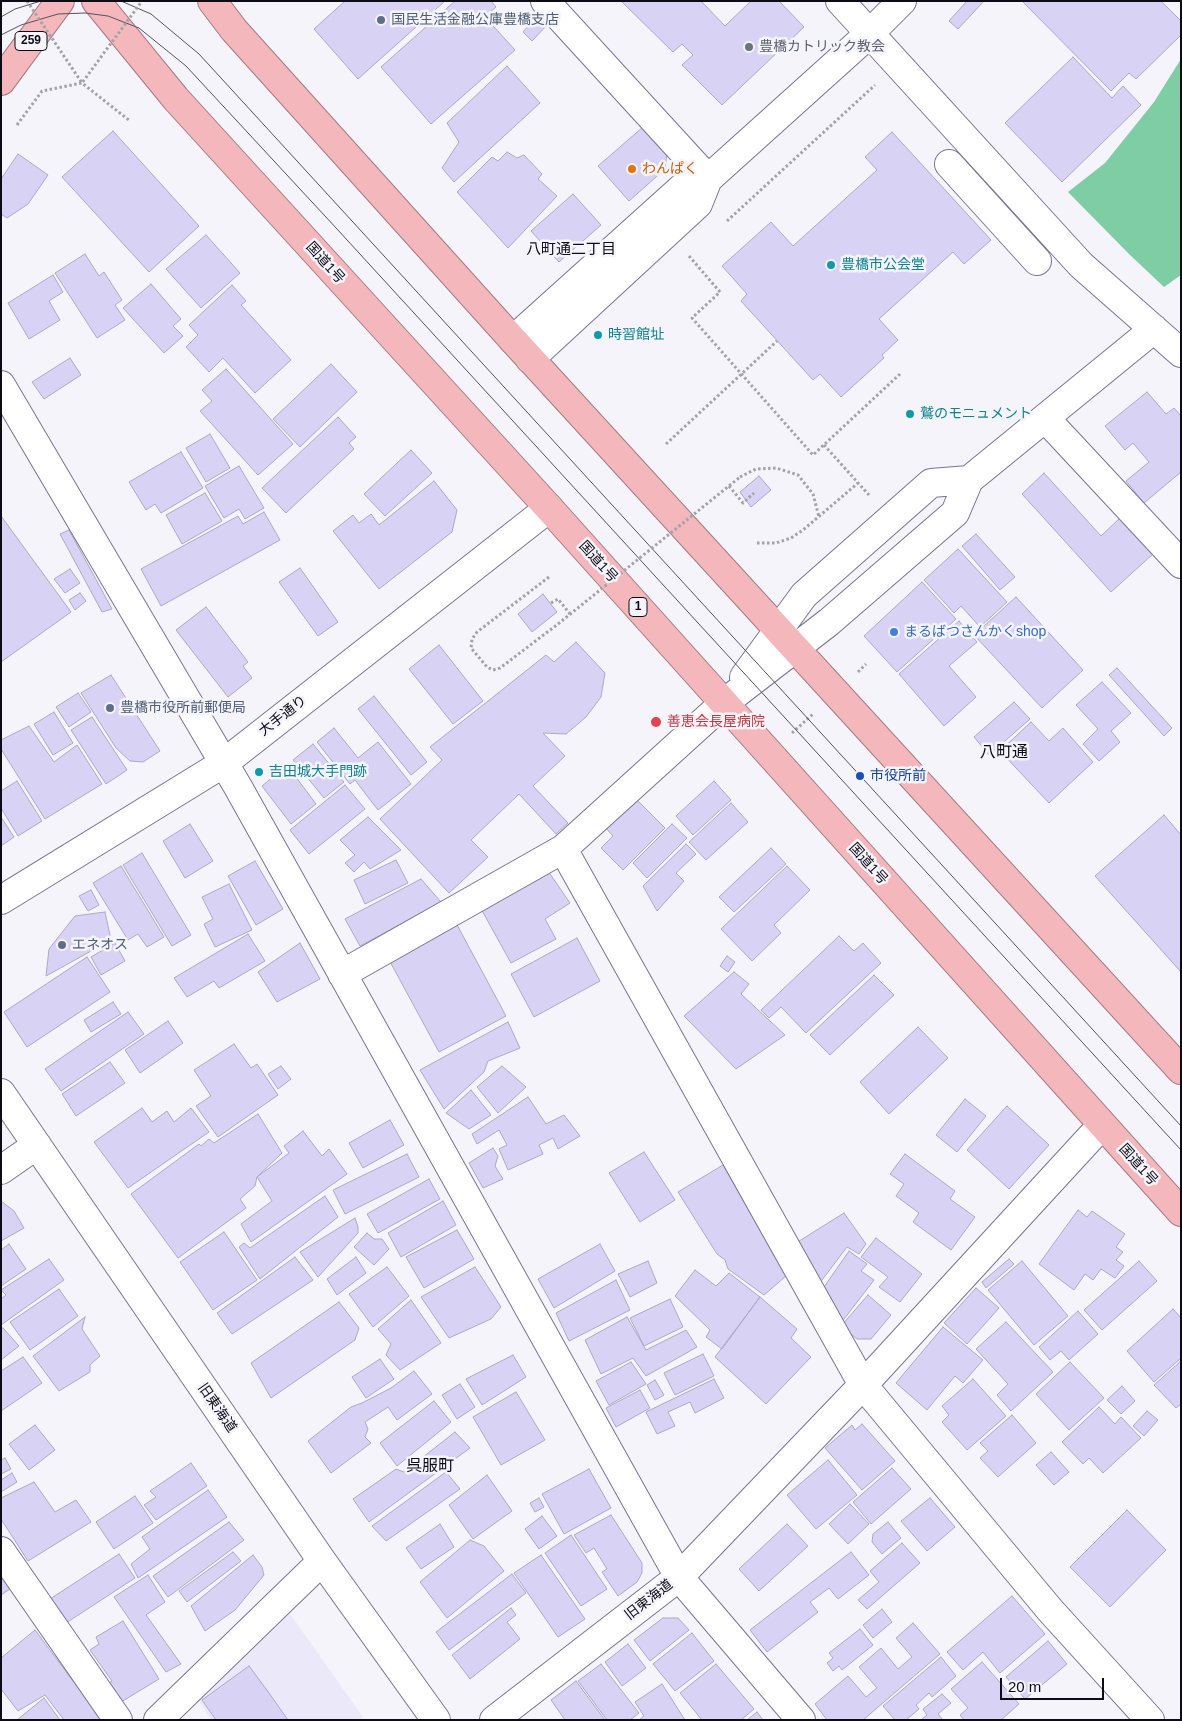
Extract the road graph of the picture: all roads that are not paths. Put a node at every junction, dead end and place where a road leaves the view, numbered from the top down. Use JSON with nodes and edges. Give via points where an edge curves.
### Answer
{"nodes":[{"id":1,"x":60,"y":1,"type":"edge"},
{"id":2,"x":96,"y":1,"type":"edge"},
{"id":3,"x":212,"y":1,"type":"edge"},
{"id":4,"x":545,"y":1,"type":"edge"},
{"id":5,"x":840,"y":1,"type":"edge"},
{"id":6,"x":902,"y":1,"type":"edge"},
{"id":7,"x":869,"y":34,"type":"junction"},
{"id":8,"x":1,"y":81,"type":"edge"},
{"id":9,"x":949,"y":164,"type":"dead end"},
{"id":10,"x":708,"y":179,"type":"junction"},
{"id":11,"x":1081,"y":265,"type":"junction"},
{"id":12,"x":1154,"y":329,"type":"junction"},
{"id":13,"x":522,"y":350,"type":"junction"},
{"id":14,"x":1181,"y":353,"type":"edge"},
{"id":15,"x":1,"y":385,"type":"edge"},
{"id":16,"x":1045,"y":418,"type":"junction"},
{"id":17,"x":969,"y":480,"type":"junction"},
{"id":18,"x":549,"y":508,"type":"junction"},
{"id":19,"x":1181,"y":564,"type":"edge"},
{"id":20,"x":787,"y":639,"type":"junction"},
{"id":21,"x":724,"y":704,"type":"junction"},
{"id":22,"x":224,"y":763,"type":"junction"},
{"id":23,"x":562,"y":849,"type":"junction"},
{"id":24,"x":1,"y":900,"type":"edge"},
{"id":25,"x":342,"y":974,"type":"junction"},
{"id":26,"x":1181,"y":1070,"type":"edge"},
{"id":27,"x":1,"y":1094,"type":"edge"},
{"id":28,"x":1102,"y":1126,"type":"junction"},
{"id":29,"x":36,"y":1145,"type":"junction"},
{"id":30,"x":1,"y":1170,"type":"edge"},
{"id":31,"x":1181,"y":1212,"type":"edge"},
{"id":32,"x":863,"y":1386,"type":"junction"},
{"id":33,"x":1,"y":1551,"type":"edge"},
{"id":34,"x":322,"y":1561,"type":"junction"},
{"id":35,"x":679,"y":1577,"type":"junction"},
{"id":36,"x":118,"y":1720,"type":"edge"},
{"id":37,"x":158,"y":1720,"type":"edge"},
{"id":38,"x":436,"y":1720,"type":"edge"},
{"id":39,"x":494,"y":1720,"type":"edge"},
{"id":40,"x":801,"y":1720,"type":"edge"},
{"id":41,"x":1150,"y":1720,"type":"edge"}],
"edges":[{"from":1,"to":8,"type":"highway","number":"259"},
{"from":2,"to":18,"type":"highway","name":"国道1号","number":"1","via":[[176,99]]},
{"from":3,"to":13,"type":"highway","via":[[234,30]]},
{"from":4,"to":10,"type":"street"},
{"from":5,"to":7,"type":"street"},
{"from":6,"to":7,"type":"street"},
{"from":7,"to":10,"type":"street"},
{"from":7,"to":11,"type":"street"},
{"from":9,"to":11,"type":"street","via":[[1029,268]]},
{"from":10,"to":13,"type":"street","via":[[683,187]]},
{"from":11,"to":12,"type":"street"},
{"from":12,"to":14,"type":"street"},
{"from":12,"to":16,"type":"street"},
{"from":13,"to":20,"type":"highway"},
{"from":15,"to":22,"type":"street"},
{"from":16,"to":17,"type":"street"},
{"from":16,"to":19,"type":"street"},
{"from":17,"to":20,"type":"street","via":[[955,513],[829,622]]},
{"from":17,"to":20,"type":"street","via":[[931,483],[804,595]]},
{"from":18,"to":21,"type":"highway","name":"国道1号","number":"1"},
{"from":18,"to":22,"type":"street","name":"大手通り"},
{"from":20,"to":21,"type":"street"},
{"from":20,"to":26,"type":"highway"},
{"from":21,"to":23,"type":"street"},
{"from":21,"to":28,"type":"highway","name":"国道1号","number":"1"},
{"from":22,"to":24,"type":"street","name":"大手通り"},
{"from":22,"to":25,"type":"street"},
{"from":23,"to":25,"type":"street"},
{"from":23,"to":32,"type":"street"},
{"from":25,"to":35,"type":"street"},
{"from":27,"to":29,"type":"street","name":"旧東海道"},
{"from":28,"to":31,"type":"highway","name":"国道1号","number":"1"},
{"from":28,"to":32,"type":"street"},
{"from":29,"to":30,"type":"street"},
{"from":29,"to":34,"type":"street","name":"旧東海道"},
{"from":32,"to":35,"type":"street"},
{"from":32,"to":41,"type":"street","via":[[1050,1610]]},
{"from":33,"to":36,"type":"street"},
{"from":34,"to":37,"type":"street"},
{"from":34,"to":38,"type":"street","name":"旧東海道"},
{"from":35,"to":39,"type":"street","name":"旧東海道"},
{"from":35,"to":40,"type":"street","name":"旧東海道"}]}
